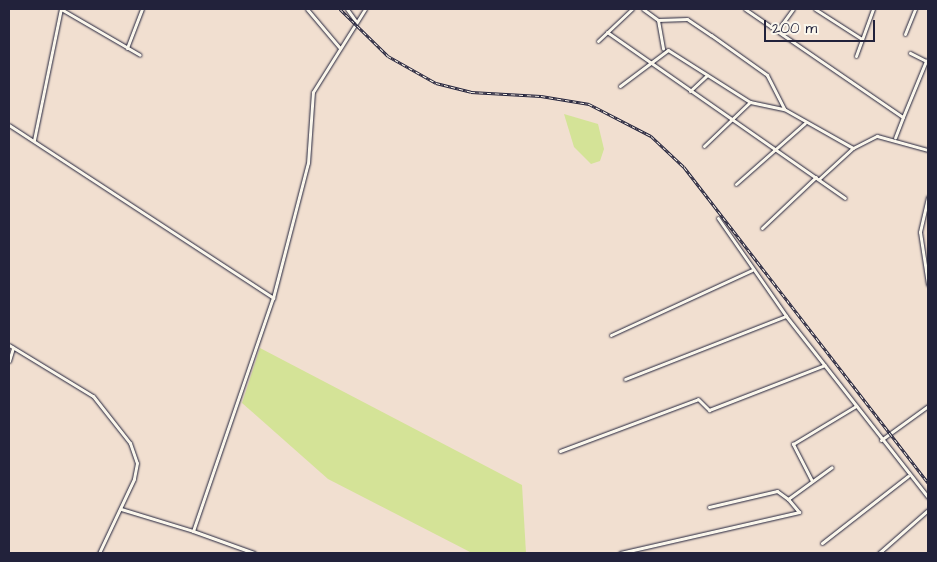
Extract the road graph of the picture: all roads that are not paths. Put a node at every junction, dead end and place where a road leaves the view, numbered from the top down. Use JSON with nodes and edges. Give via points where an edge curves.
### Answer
{"nodes":[{"id":1,"x":61,"y":9,"type":"edge"},
{"id":2,"x":142,"y":9,"type":"edge"},
{"id":3,"x":307,"y":9,"type":"edge"},
{"id":4,"x":347,"y":9,"type":"edge"},
{"id":5,"x":365,"y":9,"type":"edge"},
{"id":6,"x":632,"y":9,"type":"edge"},
{"id":7,"x":643,"y":9,"type":"edge"},
{"id":8,"x":745,"y":9,"type":"edge"},
{"id":9,"x":793,"y":9,"type":"edge"},
{"id":10,"x":815,"y":9,"type":"edge"},
{"id":11,"x":873,"y":9,"type":"edge"},
{"id":12,"x":915,"y":9,"type":"edge"},
{"id":13,"x":355,"y":20,"type":"junction"},
{"id":14,"x":658,"y":20,"type":"junction"},
{"id":15,"x":777,"y":31,"type":"junction"},
{"id":16,"x":607,"y":32,"type":"junction"},
{"id":17,"x":905,"y":34,"type":"dead end"},
{"id":18,"x":862,"y":39,"type":"junction"},
{"id":19,"x":598,"y":41,"type":"dead end"},
{"id":20,"x":127,"y":48,"type":"junction"},
{"id":21,"x":340,"y":48,"type":"junction"},
{"id":22,"x":663,"y":49,"type":"junction"},
{"id":23,"x":910,"y":53,"type":"dead end"},
{"id":24,"x":140,"y":56,"type":"dead end"},
{"id":25,"x":856,"y":56,"type":"dead end"},
{"id":26,"x":648,"y":61,"type":"junction"},
{"id":27,"x":707,"y":75,"type":"junction"},
{"id":28,"x":620,"y":86,"type":"dead end"},
{"id":29,"x":690,"y":91,"type":"junction"},
{"id":30,"x":750,"y":102,"type":"junction"},
{"id":31,"x":784,"y":109,"type":"junction"},
{"id":32,"x":903,"y":117,"type":"junction"},
{"id":33,"x":732,"y":120,"type":"junction"},
{"id":34,"x":805,"y":123,"type":"junction"},
{"id":35,"x":9,"y":125,"type":"edge"},
{"id":36,"x":895,"y":138,"type":"junction"},
{"id":37,"x":34,"y":140,"type":"junction"},
{"id":38,"x":704,"y":146,"type":"dead end"},
{"id":39,"x":853,"y":148,"type":"junction"},
{"id":40,"x":776,"y":150,"type":"junction"},
{"id":41,"x":928,"y":150,"type":"edge"},
{"id":42,"x":818,"y":178,"type":"junction"},
{"id":43,"x":736,"y":184,"type":"dead end"},
{"id":44,"x":845,"y":198,"type":"dead end"},
{"id":45,"x":928,"y":198,"type":"edge"},
{"id":46,"x":718,"y":218,"type":"dead end"},
{"id":47,"x":762,"y":228,"type":"dead end"},
{"id":48,"x":752,"y":270,"type":"junction"},
{"id":49,"x":928,"y":284,"type":"edge"},
{"id":50,"x":274,"y":298,"type":"junction"},
{"id":51,"x":786,"y":316,"type":"junction"},
{"id":52,"x":611,"y":336,"type":"dead end"},
{"id":53,"x":9,"y":345,"type":"edge"},
{"id":54,"x":13,"y":347,"type":"junction"},
{"id":55,"x":9,"y":361,"type":"edge"},
{"id":56,"x":825,"y":365,"type":"junction"},
{"id":57,"x":625,"y":379,"type":"dead end"},
{"id":58,"x":856,"y":406,"type":"junction"},
{"id":59,"x":928,"y":406,"type":"edge"},
{"id":60,"x":882,"y":440,"type":"junction"},
{"id":61,"x":560,"y":451,"type":"dead end"},
{"id":62,"x":832,"y":467,"type":"dead end"},
{"id":63,"x":908,"y":476,"type":"junction"},
{"id":64,"x":812,"y":481,"type":"junction"},
{"id":65,"x":928,"y":497,"type":"edge"},
{"id":66,"x":788,"y":499,"type":"junction"},
{"id":67,"x":709,"y":507,"type":"dead end"},
{"id":68,"x":121,"y":508,"type":"junction"},
{"id":69,"x":928,"y":510,"type":"edge"},
{"id":70,"x":192,"y":531,"type":"junction"},
{"id":71,"x":822,"y":543,"type":"dead end"},
{"id":72,"x":99,"y":553,"type":"edge"},
{"id":73,"x":254,"y":553,"type":"edge"},
{"id":74,"x":620,"y":553,"type":"edge"},
{"id":75,"x":879,"y":553,"type":"edge"}],
"edges":[{"from":1,"to":20,"type":"street"},
{"from":1,"to":37,"type":"street"},
{"from":2,"to":20,"type":"street"},
{"from":3,"to":21,"type":"street"},
{"from":4,"to":13,"type":"street"},
{"from":5,"to":13,"type":"street"},
{"from":6,"to":16,"type":"street"},
{"from":7,"to":14,"type":"street"},
{"from":8,"to":15,"type":"street"},
{"from":9,"to":15,"type":"street"},
{"from":10,"to":18,"type":"street"},
{"from":11,"to":18,"type":"street"},
{"from":12,"to":17,"type":"street"},
{"from":13,"to":21,"type":"street"},
{"from":14,"to":22,"type":"street"},
{"from":14,"to":31,"type":"street","via":[[687,19],[711,34],[767,75]]},
{"from":15,"to":32,"type":"street"},
{"from":16,"to":19,"type":"street"},
{"from":16,"to":26,"type":"street"},
{"from":18,"to":25,"type":"street"},
{"from":20,"to":24,"type":"street"},
{"from":21,"to":50,"type":"street","via":[[313,92],[308,163]]},
{"from":22,"to":26,"type":"street"},
{"from":22,"to":27,"type":"street"},
{"from":23,"to":32,"type":"street","via":[[926,62]]},
{"from":26,"to":28,"type":"street"},
{"from":26,"to":29,"type":"street"},
{"from":27,"to":29,"type":"street"},
{"from":27,"to":30,"type":"street"},
{"from":29,"to":33,"type":"street"},
{"from":30,"to":31,"type":"street"},
{"from":30,"to":33,"type":"street"},
{"from":31,"to":34,"type":"street"},
{"from":32,"to":36,"type":"street"},
{"from":33,"to":38,"type":"street"},
{"from":33,"to":40,"type":"street"},
{"from":34,"to":39,"type":"street"},
{"from":34,"to":40,"type":"street"},
{"from":35,"to":37,"type":"street"},
{"from":36,"to":39,"type":"street","via":[[877,136]]},
{"from":36,"to":41,"type":"street"},
{"from":37,"to":50,"type":"street"},
{"from":39,"to":42,"type":"street"},
{"from":40,"to":42,"type":"street"},
{"from":40,"to":43,"type":"street"},
{"from":42,"to":44,"type":"street"},
{"from":42,"to":47,"type":"street"},
{"from":45,"to":49,"type":"street","via":[[920,232]]},
{"from":46,"to":48,"type":"street"},
{"from":48,"to":51,"type":"street"},
{"from":48,"to":52,"type":"street"},
{"from":50,"to":70,"type":"street"},
{"from":51,"to":56,"type":"street"},
{"from":51,"to":57,"type":"street"},
{"from":53,"to":54,"type":"street"},
{"from":54,"to":55,"type":"street"},
{"from":54,"to":68,"type":"street","via":[[78,383],[106,407],[123,431],[137,469]]},
{"from":56,"to":58,"type":"street"},
{"from":56,"to":61,"type":"street","via":[[709,410],[698,400]]},
{"from":58,"to":60,"type":"street"},
{"from":58,"to":64,"type":"street","via":[[793,444]]},
{"from":59,"to":60,"type":"street"},
{"from":60,"to":63,"type":"street"},
{"from":62,"to":64,"type":"street"},
{"from":63,"to":65,"type":"street"},
{"from":63,"to":71,"type":"street"},
{"from":64,"to":66,"type":"street"},
{"from":66,"to":67,"type":"street","via":[[777,491]]},
{"from":66,"to":74,"type":"street","via":[[799,512]]},
{"from":68,"to":70,"type":"street"},
{"from":68,"to":72,"type":"street"},
{"from":69,"to":75,"type":"street"},
{"from":70,"to":73,"type":"street"}]}
